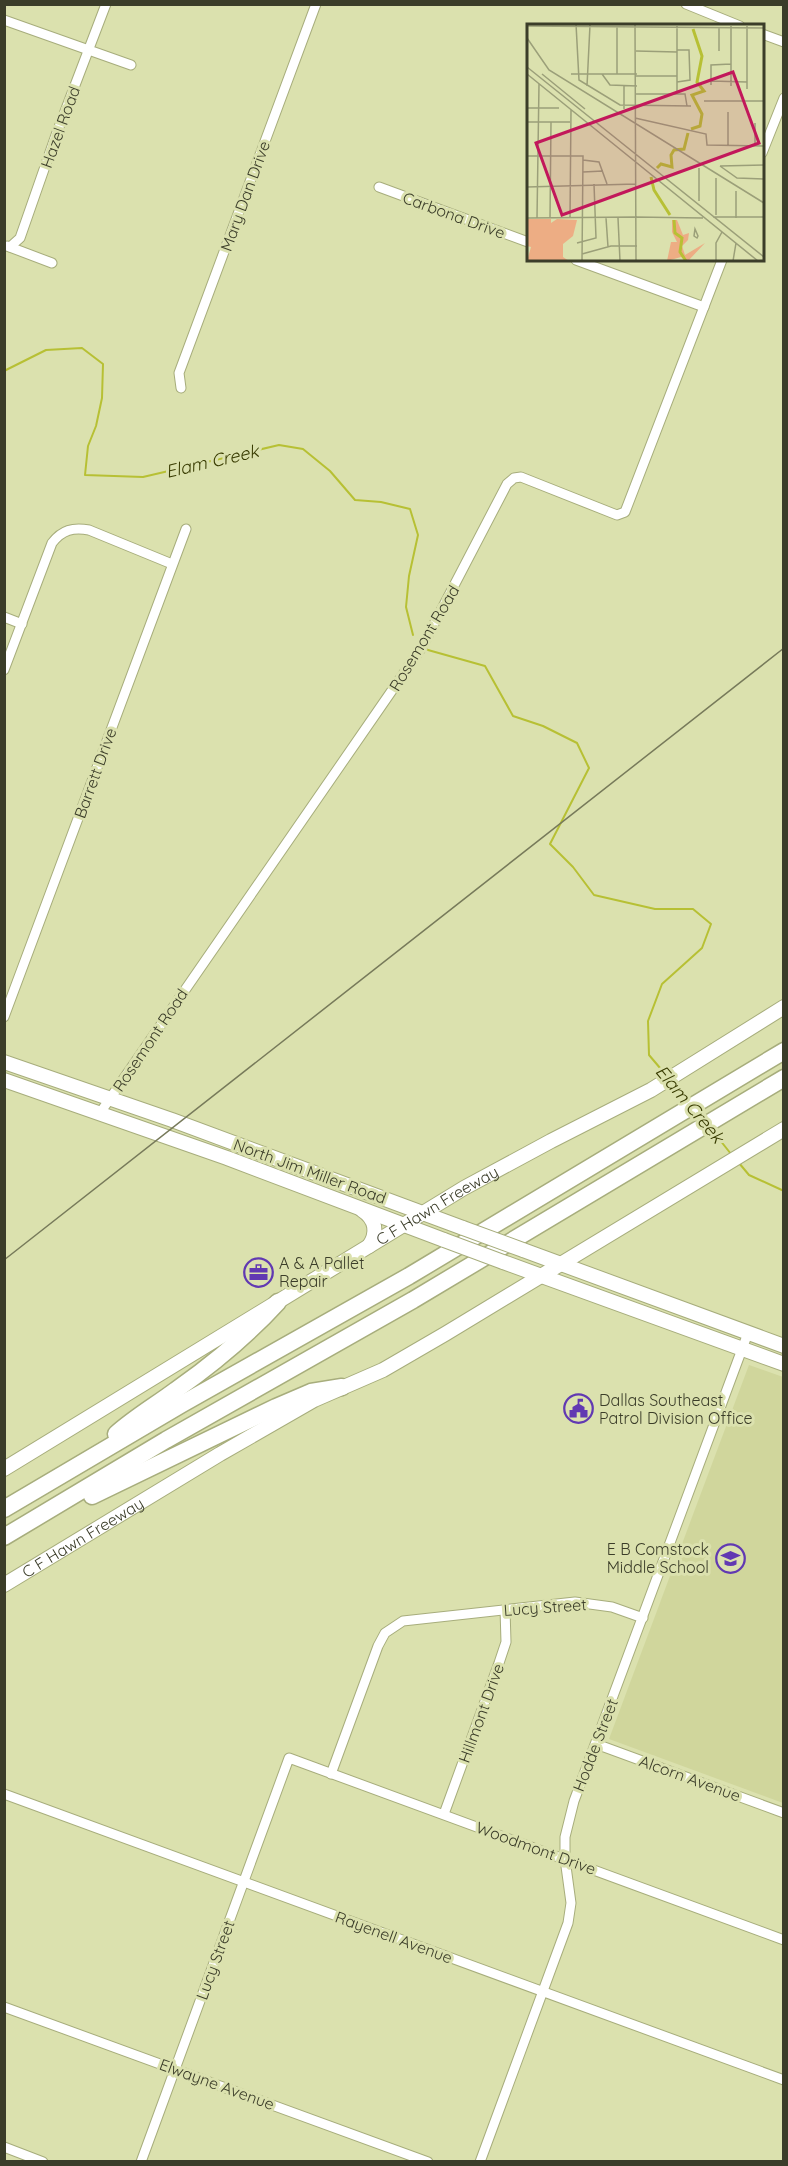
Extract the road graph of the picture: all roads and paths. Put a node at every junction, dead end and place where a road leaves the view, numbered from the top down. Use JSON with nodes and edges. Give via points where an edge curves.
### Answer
{"nodes":[{"id":1,"x":106,"y":4,"type":"edge"},
{"id":2,"x":316,"y":4,"type":"edge"},
{"id":3,"x":686,"y":4,"type":"edge"},
{"id":4,"x":4,"y":20,"type":"edge"},
{"id":5,"x":735,"y":24,"type":"edge"},
{"id":6,"x":764,"y":35,"type":"edge"},
{"id":7,"x":783,"y":42,"type":"edge"},
{"id":8,"x":89,"y":50,"type":"junction"},
{"id":9,"x":131,"y":65,"type":"dead end"},
{"id":10,"x":783,"y":98,"type":"edge"},
{"id":11,"x":764,"y":148,"type":"edge"},
{"id":12,"x":379,"y":187,"type":"dead end"},
{"id":13,"x":527,"y":242,"type":"edge"},
{"id":14,"x":7,"y":246,"type":"edge"},
{"id":15,"x":579,"y":261,"type":"edge"},
{"id":16,"x":722,"y":261,"type":"edge"},
{"id":17,"x":52,"y":263,"type":"dead end"},
{"id":18,"x":704,"y":307,"type":"junction"},
{"id":19,"x":181,"y":388,"type":"dead end"},
{"id":20,"x":186,"y":529,"type":"dead end"},
{"id":21,"x":172,"y":564,"type":"junction"},
{"id":22,"x":4,"y":617,"type":"edge"},
{"id":23,"x":22,"y":624,"type":"junction"},
{"id":24,"x":4,"y":670,"type":"edge"},
{"id":25,"x":783,"y":1007,"type":"edge"},
{"id":26,"x":4,"y":1017,"type":"edge"},
{"id":27,"x":783,"y":1051,"type":"edge"},
{"id":28,"x":4,"y":1062,"type":"edge"},
{"id":29,"x":783,"y":1078,"type":"edge"},
{"id":30,"x":4,"y":1080,"type":"edge"},
{"id":31,"x":109,"y":1100,"type":"junction"},
{"id":32,"x":100,"y":1113,"type":"junction"},
{"id":33,"x":783,"y":1129,"type":"edge"},
{"id":34,"x":353,"y":1204,"type":"junction"},
{"id":35,"x":423,"y":1213,"type":"junction"},
{"id":36,"x":404,"y":1225,"type":"junction"},
{"id":37,"x":369,"y":1246,"type":"junction"},
{"id":38,"x":560,"y":1264,"type":"junction"},
{"id":39,"x":539,"y":1275,"type":"junction"},
{"id":40,"x":613,"y":1283,"type":"junction"},
{"id":41,"x":608,"y":1301,"type":"junction"},
{"id":42,"x":278,"y":1302,"type":"junction"},
{"id":43,"x":676,"y":1307,"type":"junction"},
{"id":44,"x":670,"y":1323,"type":"junction"},
{"id":45,"x":748,"y":1334,"type":"junction"},
{"id":46,"x":783,"y":1346,"type":"edge"},
{"id":47,"x":742,"y":1349,"type":"junction"},
{"id":48,"x":783,"y":1364,"type":"edge"},
{"id":49,"x":342,"y":1387,"type":"junction"},
{"id":50,"x":92,"y":1457,"type":"junction"},
{"id":51,"x":4,"y":1469,"type":"edge"},
{"id":52,"x":57,"y":1505,"type":"junction"},
{"id":53,"x":4,"y":1509,"type":"edge"},
{"id":54,"x":4,"y":1537,"type":"edge"},
{"id":55,"x":4,"y":1585,"type":"edge"},
{"id":56,"x":505,"y":1609,"type":"junction"},
{"id":57,"x":643,"y":1618,"type":"junction"},
{"id":58,"x":597,"y":1744,"type":"junction"},
{"id":59,"x":289,"y":1758,"type":"joint"},
{"id":60,"x":331,"y":1774,"type":"junction"},
{"id":61,"x":4,"y":1794,"type":"edge"},
{"id":62,"x":783,"y":1813,"type":"edge"},
{"id":63,"x":444,"y":1814,"type":"junction"},
{"id":64,"x":565,"y":1859,"type":"junction"},
{"id":65,"x":244,"y":1882,"type":"junction"},
{"id":66,"x":783,"y":1940,"type":"edge"},
{"id":67,"x":543,"y":1991,"type":"junction"},
{"id":68,"x":4,"y":2007,"type":"edge"},
{"id":69,"x":175,"y":2068,"type":"junction"},
{"id":70,"x":783,"y":2080,"type":"edge"},
{"id":71,"x":4,"y":2147,"type":"edge"},
{"id":72,"x":43,"y":2162,"type":"edge"},
{"id":73,"x":141,"y":2162,"type":"edge"},
{"id":74,"x":428,"y":2162,"type":"edge"},
{"id":75,"x":480,"y":2162,"type":"edge"}],
"edges":[{"from":1,"to":8,"type":"street","name":"Hazel Road"},
{"from":2,"to":19,"type":"street","name":"Mary Dan Drive","via":[[179,373]]},
{"from":3,"to":5,"type":"street"},
{"from":4,"to":8,"type":"street"},
{"from":6,"to":7,"type":"street"},
{"from":8,"to":9,"type":"street"},
{"from":8,"to":14,"type":"street","name":"Hazel Road","via":[[20,238]]},
{"from":10,"to":11,"type":"street"},
{"from":12,"to":13,"type":"street","name":"Carbona Drive"},
{"from":14,"to":17,"type":"street"},
{"from":15,"to":18,"type":"street"},
{"from":16,"to":18,"type":"street","name":"Rosemont Road"},
{"from":18,"to":31,"type":"street","name":"Rosemont Road","via":[[625,512],[618,515],[521,477],[514,477],[507,484],[422,647]]},
{"from":20,"to":21,"type":"street","name":"Barrett Drive"},
{"from":21,"to":23,"type":"street","via":[[89,530],[67,530],[52,543]]},
{"from":21,"to":26,"type":"street","name":"Barrett Drive"},
{"from":22,"to":23,"type":"street"},
{"from":23,"to":24,"type":"street"},
{"from":25,"to":35,"type":"main road","name":"C F Hawn Freeway","via":[[651,1090],[496,1170]]},
{"from":27,"to":50,"type":"highway","via":[[409,1276]]},
{"from":28,"to":31,"type":"main road","name":"North Jim Miller Road"},
{"from":29,"to":52,"type":"highway","via":[[413,1300],[275,1376]]},
{"from":30,"to":32,"type":"main road","name":"North Jim Miller Road"},
{"from":31,"to":32,"type":"street","name":"Rosemont Road"},
{"from":31,"to":35,"type":"main road","name":"North Jim Miller Road"},
{"from":32,"to":34,"type":"main road","name":"North Jim Miller Road"},
{"from":33,"to":38,"type":"main road","name":"C F Hawn Freeway"},
{"from":34,"to":36,"type":"main road","name":"North Jim Miller Road"},
{"from":34,"to":37,"type":"main road","via":[[372,1219],[374,1233]]},
{"from":35,"to":36,"type":"main road","name":"C F Hawn Freeway"},
{"from":35,"to":38,"type":"main road","name":"North Jim Miller Road","bridge":true},
{"from":36,"to":37,"type":"main road","name":"C F Hawn Freeway"},
{"from":36,"to":39,"type":"main road","name":"North Jim Miller Road","bridge":true},
{"from":37,"to":42,"type":"main road","name":"C F Hawn Freeway"},
{"from":38,"to":39,"type":"main road","name":"C F Hawn Freeway"},
{"from":38,"to":40,"type":"main road","name":"North Jim Miller Road"},
{"from":39,"to":41,"type":"main road","name":"North Jim Miller Road"},
{"from":39,"to":49,"type":"main road","name":"C F Hawn Freeway","via":[[382,1370]]},
{"from":40,"to":41,"type":"main road"},
{"from":40,"to":43,"type":"main road","name":"North Jim Miller Road"},
{"from":41,"to":44,"type":"main road","name":"North Jim Miller Road"},
{"from":42,"to":50,"type":"highway","via":[[251,1332],[133,1419]]},
{"from":42,"to":51,"type":"main road","name":"C F Hawn Freeway"},
{"from":43,"to":44,"type":"main road"},
{"from":43,"to":45,"type":"main road","name":"North Jim Miller Road"},
{"from":44,"to":47,"type":"main road","name":"North Jim Miller Road"},
{"from":45,"to":46,"type":"main road","name":"North Jim Miller Road"},
{"from":45,"to":47,"type":"street","name":"Hodde Street"},
{"from":47,"to":48,"type":"main road","name":"North Jim Miller Road"},
{"from":47,"to":57,"type":"street","name":"Hodde Street"},
{"from":49,"to":52,"type":"highway","via":[[311,1392],[84,1499]]},
{"from":49,"to":55,"type":"main road","name":"C F Hawn Freeway","via":[[220,1454]]},
{"from":50,"to":53,"type":"highway"},
{"from":52,"to":54,"type":"highway"},
{"from":56,"to":57,"type":"street","name":"Lucy Street","via":[[575,1602],[612,1607]]},
{"from":56,"to":60,"type":"street","name":"Lucy Street","via":[[403,1621],[385,1633]]},
{"from":56,"to":63,"type":"street","name":"Hillmont Drive","via":[[506,1642],[500,1663]]},
{"from":57,"to":58,"type":"street","name":"Hodde Street"},
{"from":58,"to":62,"type":"street","name":"Alcorn Avenue"},
{"from":58,"to":64,"type":"street","name":"Hodde Street","via":[[570,1814]]},
{"from":59,"to":60,"type":"street","name":"Woodmont Drive"},
{"from":59,"to":65,"type":"street","name":"Lucy Street"},
{"from":60,"to":63,"type":"street","name":"Woodmont Drive"},
{"from":61,"to":65,"type":"street","name":"Rayenell Avenue"},
{"from":63,"to":64,"type":"street","name":"Woodmont Drive"},
{"from":64,"to":66,"type":"street","name":"Woodmont Drive"},
{"from":64,"to":67,"type":"street","name":"Hodde Street","via":[[571,1904],[568,1923]]},
{"from":65,"to":67,"type":"street","name":"Rayenell Avenue"},
{"from":65,"to":69,"type":"street","name":"Lucy Street"},
{"from":67,"to":70,"type":"street","name":"Rayenell Avenue"},
{"from":67,"to":75,"type":"street","name":"Hodde Street"},
{"from":68,"to":69,"type":"street","name":"Elwayne Avenue"},
{"from":69,"to":73,"type":"street","name":"Lucy Street"},
{"from":69,"to":74,"type":"street","name":"Elwayne Avenue"},
{"from":71,"to":72,"type":"street"}]}
